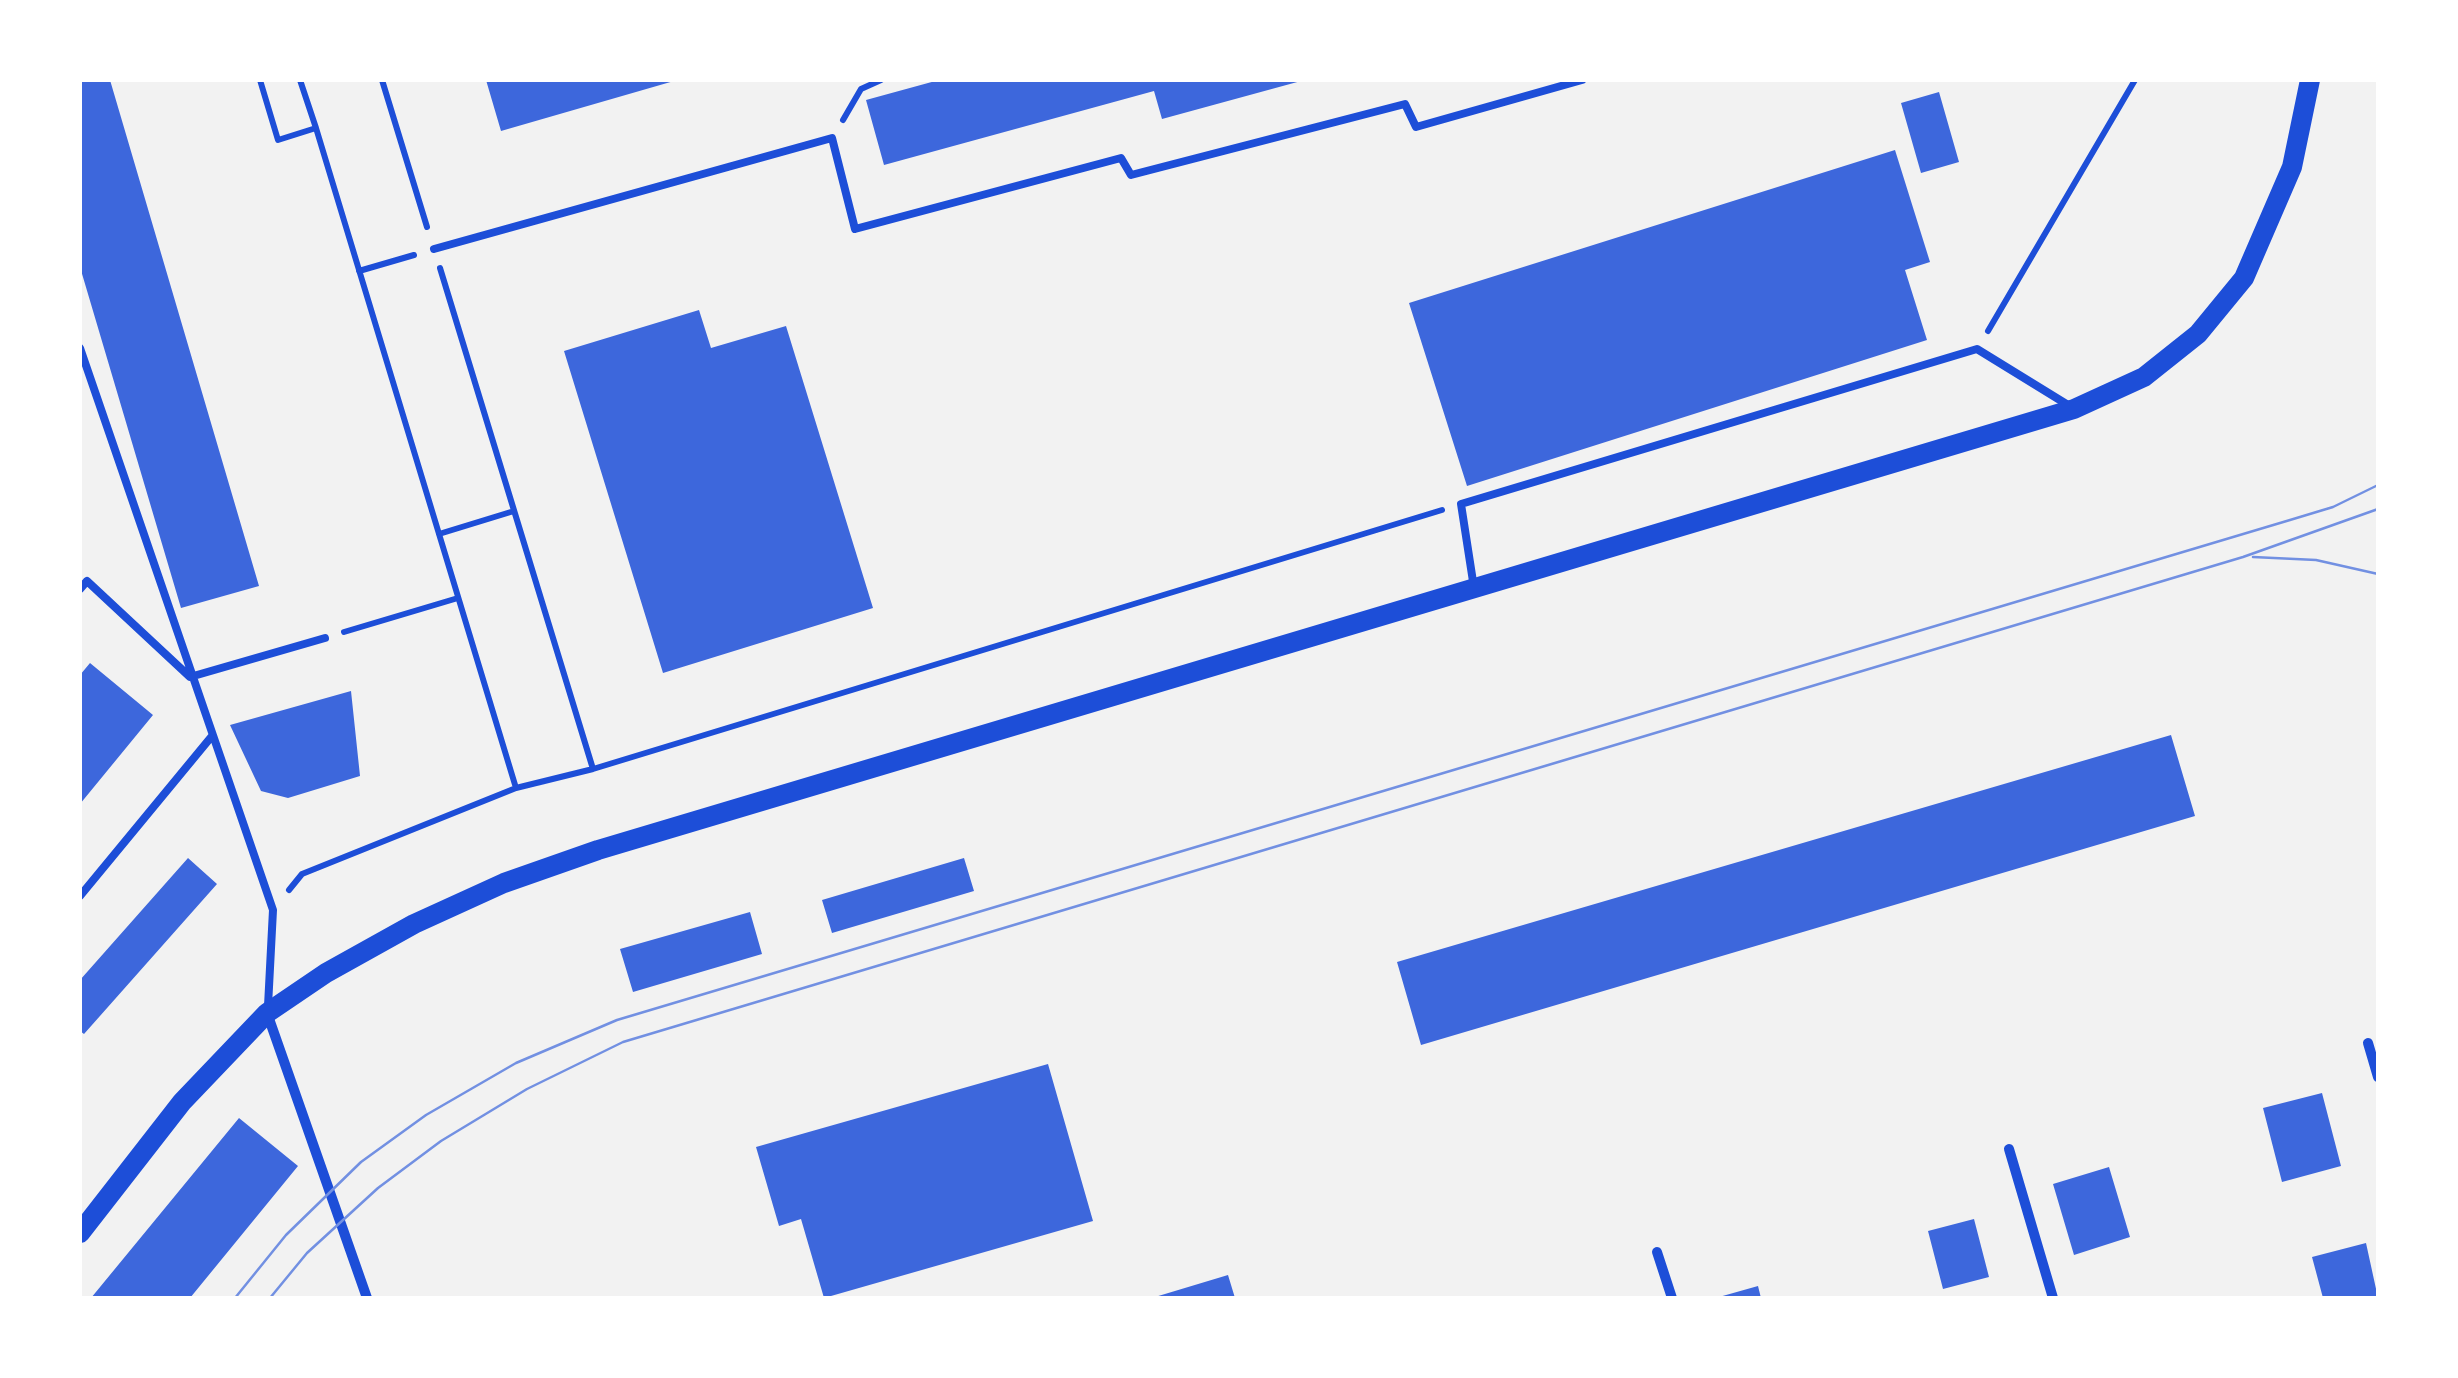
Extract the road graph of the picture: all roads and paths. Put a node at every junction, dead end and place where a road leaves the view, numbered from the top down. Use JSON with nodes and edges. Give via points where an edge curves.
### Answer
{"nodes":[{"id":1,"x":260,"y":80,"type":"edge"},
{"id":2,"x":300,"y":80,"type":"edge"},
{"id":3,"x":382,"y":80,"type":"edge"},
{"id":4,"x":881,"y":80,"type":"edge"},
{"id":5,"x":1582,"y":80,"type":"edge"},
{"id":6,"x":2135,"y":80,"type":"edge"},
{"id":7,"x":2310,"y":80,"type":"edge"},
{"id":8,"x":316,"y":128,"type":"junction"},
{"id":9,"x":832,"y":138,"type":"junction"},
{"id":10,"x":434,"y":249,"type":"junction"},
{"id":11,"x":359,"y":271,"type":"junction"},
{"id":12,"x":80,"y":348,"type":"edge"},
{"id":13,"x":1978,"y":349,"type":"junction"},
{"id":14,"x":2074,"y":409,"type":"junction"},
{"id":15,"x":1461,"y":504,"type":"junction"},
{"id":16,"x":514,"y":511,"type":"junction"},
{"id":17,"x":438,"y":534,"type":"junction"},
{"id":18,"x":80,"y":588,"type":"edge"},
{"id":19,"x":1474,"y":588,"type":"junction"},
{"id":20,"x":458,"y":598,"type":"junction"},
{"id":21,"x":325,"y":638,"type":"joint"},
{"id":22,"x":190,"y":677,"type":"junction"},
{"id":23,"x":212,"y":736,"type":"junction"},
{"id":24,"x":594,"y":769,"type":"junction"},
{"id":25,"x":516,"y":788,"type":"junction"},
{"id":26,"x":80,"y":896,"type":"edge"},
{"id":27,"x":273,"y":910,"type":"junction"},
{"id":28,"x":267,"y":1013,"type":"junction"},
{"id":29,"x":2368,"y":1043,"type":"dead end"},
{"id":30,"x":2378,"y":1077,"type":"edge"},
{"id":31,"x":2010,"y":1149,"type":"dead end"},
{"id":32,"x":80,"y":1233,"type":"edge"},
{"id":33,"x":1657,"y":1252,"type":"dead end"},
{"id":34,"x":367,"y":1298,"type":"edge"},
{"id":35,"x":1672,"y":1298,"type":"edge"},
{"id":36,"x":2053,"y":1298,"type":"edge"}],
"edges":[{"from":1,"to":8,"type":"path","via":[[278,140]]},
{"from":2,"to":8,"type":"path"},
{"from":3,"to":10,"type":"path"},
{"from":4,"to":9,"type":"path","via":[[860,88]]},
{"from":5,"to":9,"type":"lane","via":[[1416,128],[1405,104],[1131,175],[1120,158],[856,229]]},
{"from":6,"to":13,"type":"path"},
{"from":7,"to":14,"type":"main road","via":[[2292,168],[2244,278],[2198,334],[2144,377]]},
{"from":8,"to":11,"type":"path"},
{"from":9,"to":10,"type":"lane"},
{"from":10,"to":11,"type":"path"},
{"from":10,"to":16,"type":"path"},
{"from":11,"to":17,"type":"path"},
{"from":12,"to":22,"type":"lane"},
{"from":13,"to":14,"type":"lane"},
{"from":13,"to":15,"type":"lane"},
{"from":14,"to":19,"type":"main road"},
{"from":15,"to":19,"type":"lane"},
{"from":15,"to":24,"type":"path"},
{"from":16,"to":17,"type":"path"},
{"from":16,"to":24,"type":"path"},
{"from":17,"to":20,"type":"path"},
{"from":18,"to":22,"type":"lane","via":[[86,581]]},
{"from":19,"to":28,"type":"main road","via":[[504,883],[414,924]]},
{"from":20,"to":21,"type":"path"},
{"from":20,"to":25,"type":"path"},
{"from":21,"to":22,"type":"lane"},
{"from":22,"to":23,"type":"lane"},
{"from":23,"to":26,"type":"lane"},
{"from":23,"to":27,"type":"lane"},
{"from":24,"to":25,"type":"path"},
{"from":25,"to":27,"type":"path","via":[[302,874]]},
{"from":27,"to":28,"type":"lane"},
{"from":28,"to":32,"type":"main road","via":[[182,1102]]},
{"from":28,"to":34,"type":"street"},
{"from":29,"to":30,"type":"street"},
{"from":31,"to":36,"type":"street"},
{"from":33,"to":35,"type":"street"}]}
